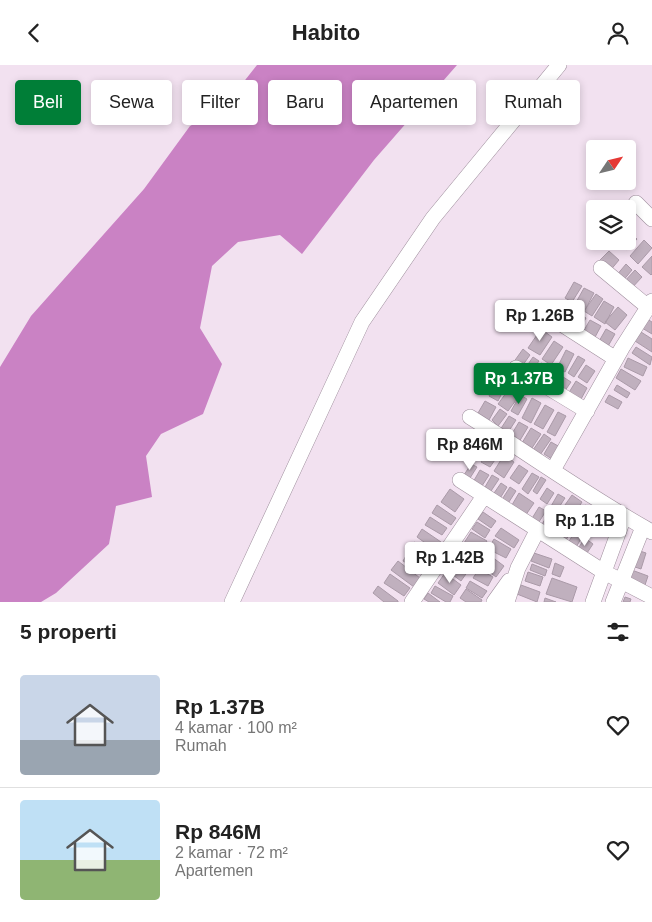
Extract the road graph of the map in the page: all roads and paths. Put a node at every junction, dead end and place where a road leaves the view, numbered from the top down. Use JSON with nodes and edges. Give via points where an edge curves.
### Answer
{"nodes":[{"id":1,"x":559,"y":65,"type":"edge"},
{"id":2,"x":636,"y":203,"type":"dead end"},
{"id":3,"x":652,"y":219,"type":"edge"},
{"id":4,"x":601,"y":269,"type":"dead end"},
{"id":5,"x":650,"y":304,"type":"edge"},
{"id":6,"x":549,"y":316,"type":"dead end"},
{"id":7,"x":616,"y":359,"type":"junction"},
{"id":8,"x":516,"y":368,"type":"dead end"},
{"id":9,"x":587,"y":411,"type":"junction"},
{"id":10,"x":470,"y":417,"type":"dead end"},
{"id":11,"x":554,"y":470,"type":"junction"},
{"id":12,"x":460,"y":480,"type":"dead end"},
{"id":13,"x":484,"y":496,"type":"junction"},
{"id":14,"x":624,"y":517,"type":"junction"},
{"id":15,"x":647,"y":529,"type":"edge"},
{"id":16,"x":537,"y":531,"type":"junction"},
{"id":17,"x":518,"y":568,"type":"junction"},
{"id":18,"x":604,"y":572,"type":"junction"},
{"id":19,"x":621,"y":581,"type":"junction"},
{"id":20,"x":652,"y":597,"type":"edge"},
{"id":21,"x":232,"y":602,"type":"edge"},
{"id":22,"x":412,"y":602,"type":"edge"},
{"id":23,"x":494,"y":602,"type":"edge"},
{"id":24,"x":506,"y":602,"type":"edge"},
{"id":25,"x":593,"y":602,"type":"edge"},
{"id":26,"x":613,"y":602,"type":"edge"}],
"edges":[{"from":1,"to":21,"type":"street","via":[[433,218],[362,322]]},
{"from":2,"to":3,"type":"street"},
{"from":4,"to":5,"type":"street"},
{"from":5,"to":7,"type":"street"},
{"from":6,"to":7,"type":"street"},
{"from":7,"to":9,"type":"street"},
{"from":8,"to":9,"type":"street"},
{"from":9,"to":11,"type":"street"},
{"from":10,"to":11,"type":"street"},
{"from":11,"to":14,"type":"street"},
{"from":12,"to":13,"type":"street"},
{"from":13,"to":16,"type":"street"},
{"from":13,"to":22,"type":"street"},
{"from":14,"to":15,"type":"street"},
{"from":14,"to":18,"type":"street"},
{"from":15,"to":19,"type":"street"},
{"from":16,"to":17,"type":"street"},
{"from":16,"to":18,"type":"street"},
{"from":17,"to":23,"type":"street"},
{"from":17,"to":24,"type":"street"},
{"from":18,"to":19,"type":"street"},
{"from":18,"to":25,"type":"street"},
{"from":19,"to":20,"type":"street"},
{"from":19,"to":26,"type":"street"}]}
